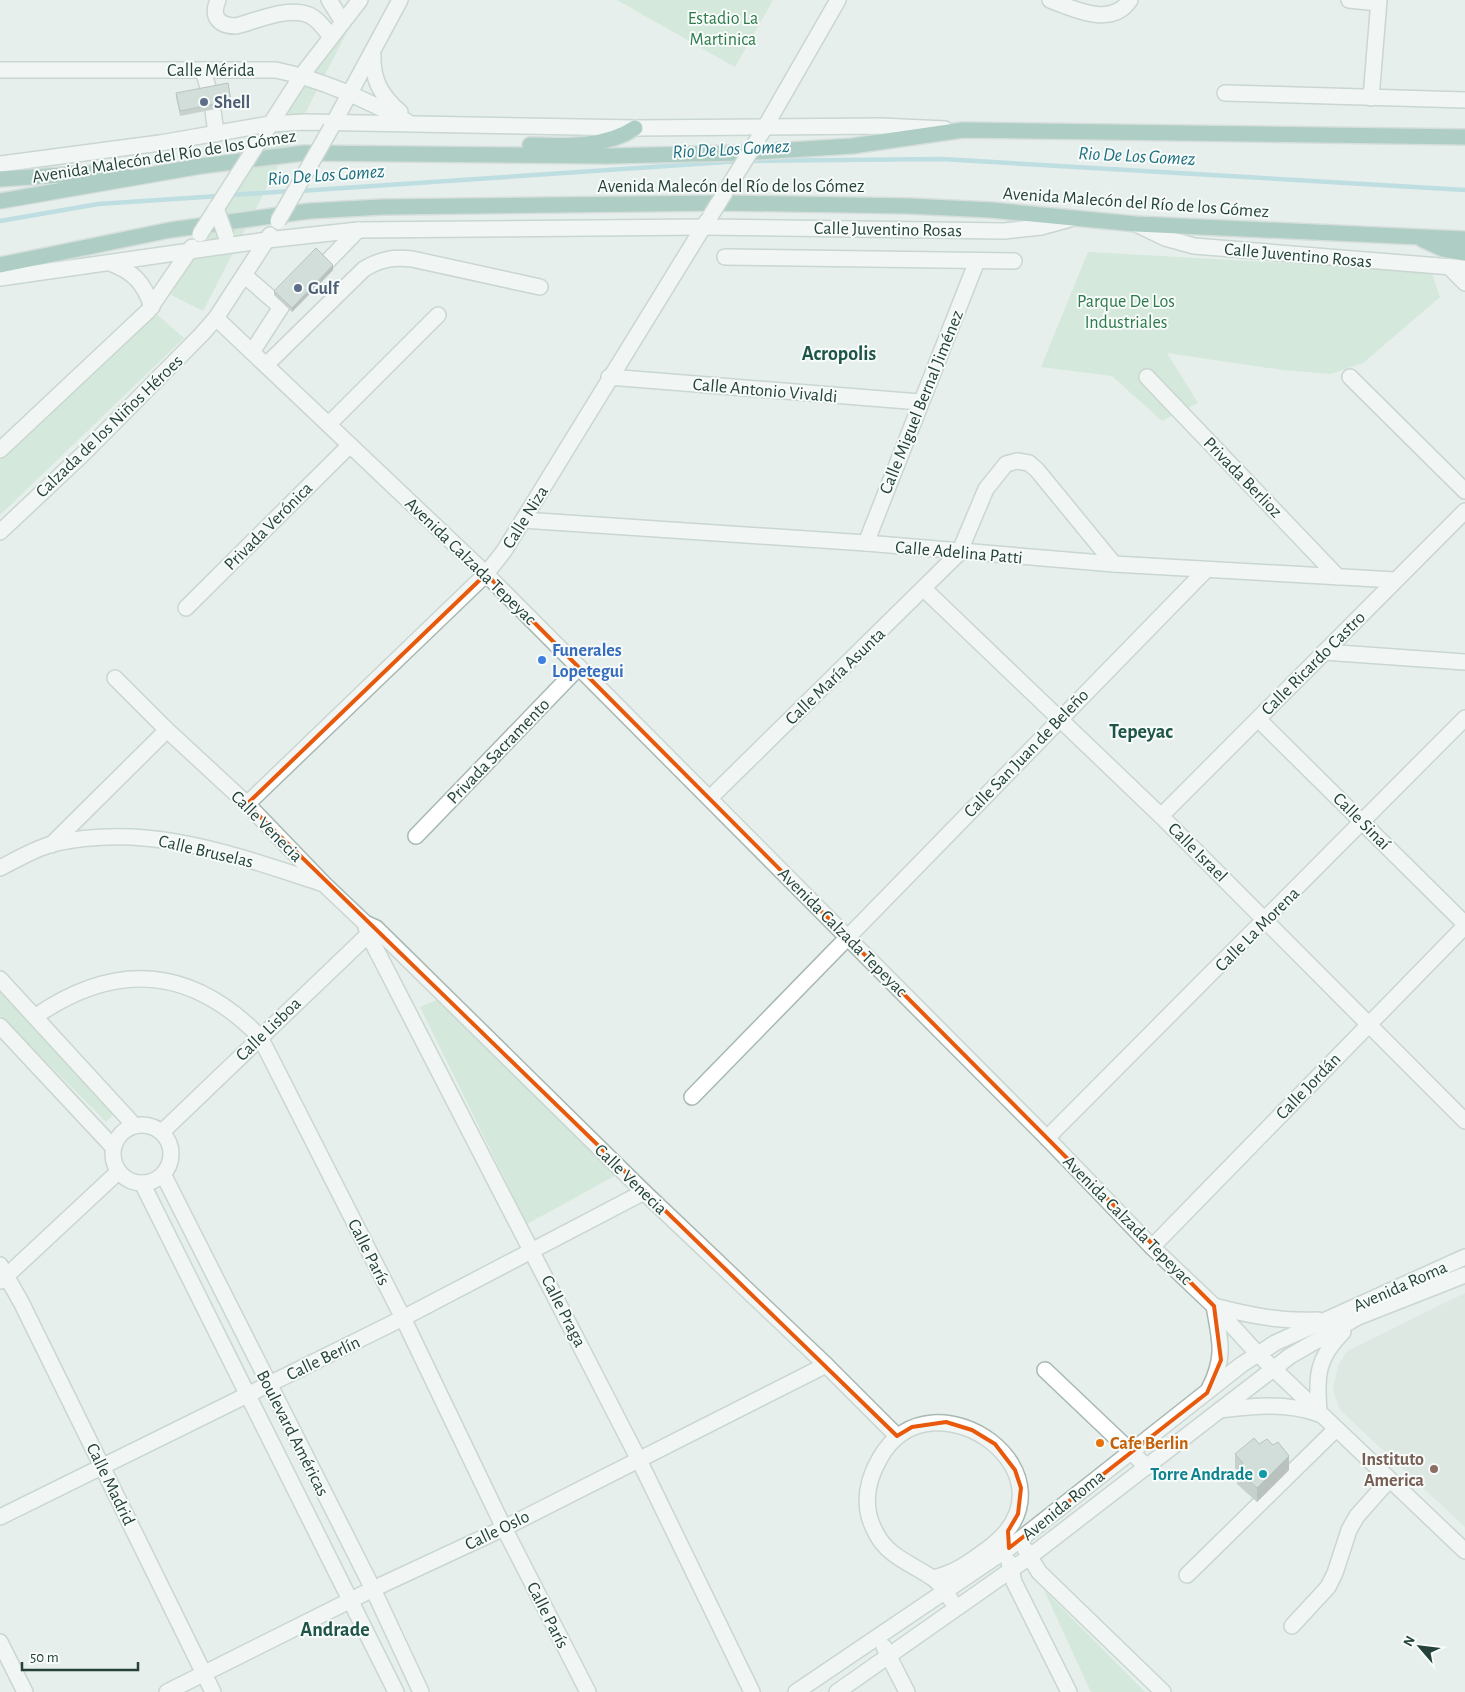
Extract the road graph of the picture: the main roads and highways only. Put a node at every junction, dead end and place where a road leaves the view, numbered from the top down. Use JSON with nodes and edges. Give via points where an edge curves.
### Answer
{"nodes":[{"id":1,"x":635,"y":128,"type":"road end"},
{"id":2,"x":1465,"y":138,"type":"edge"},
{"id":3,"x":304,"y":153,"type":"junction"},
{"id":4,"x":201,"y":166,"type":"junction"},
{"id":5,"x":0,"y":178,"type":"edge"},
{"id":6,"x":0,"y":201,"type":"edge"},
{"id":7,"x":1418,"y":237,"type":"junction"},
{"id":8,"x":1465,"y":239,"type":"edge"},
{"id":9,"x":1465,"y":253,"type":"edge"},
{"id":10,"x":0,"y":265,"type":"edge"}],
"edges":[{"from":1,"to":3,"type":"main road","via":[[613,140],[581,144],[345,144]]},
{"from":2,"to":3,"type":"main road","name":"Avenida Malecón del Río de los Gómez","via":[[963,130],[852,146],[741,153],[607,156]]},
{"from":3,"to":4,"type":"main road","name":"Avenida Malecón del Río de los Gómez"},
{"from":4,"to":5,"type":"main road"},
{"from":4,"to":6,"type":"main road","name":"Avenida Malecón del Río de los Gómez"},
{"from":7,"to":8,"type":"main road","name":"Avenida Malecón del Río de los Gómez"},
{"from":7,"to":9,"type":"main road","via":[[1443,249]]},
{"from":7,"to":10,"type":"main road","name":"Avenida Malecón del Río de los Gómez","via":[[1136,224],[909,206],[734,203],[382,207],[309,211],[170,230]]}]}
